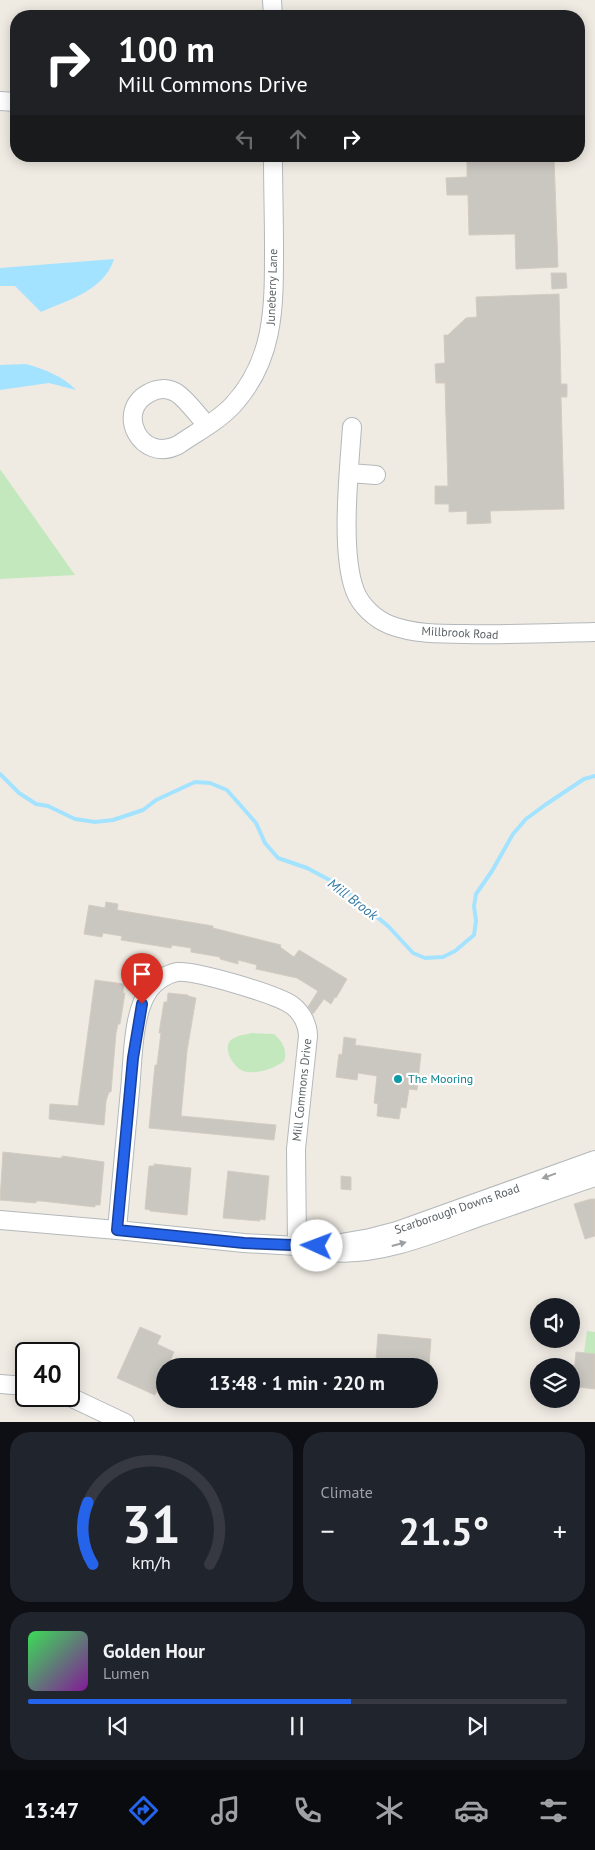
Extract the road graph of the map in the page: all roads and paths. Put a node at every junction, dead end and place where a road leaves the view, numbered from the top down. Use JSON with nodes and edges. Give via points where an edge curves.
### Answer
{"nodes":[{"id":1,"x":273,"y":162,"type":"edge"},
{"id":2,"x":207,"y":426,"type":"dead end"},
{"id":3,"x":352,"y":428,"type":"dead end"},
{"id":4,"x":349,"y":472,"type":"junction"},
{"id":5,"x":376,"y":475,"type":"dead end"},
{"id":6,"x":595,"y":632,"type":"edge"},
{"id":7,"x":595,"y":1160,"type":"edge"},
{"id":8,"x":595,"y":1177,"type":"edge"},
{"id":9,"x":0,"y":1220,"type":"edge"},
{"id":10,"x":117,"y":1230,"type":"junction"},
{"id":11,"x":297,"y":1246,"type":"junction"},
{"id":12,"x":317,"y":1246,"type":"junction"},
{"id":13,"x":0,"y":1384,"type":"edge"},
{"id":14,"x":15,"y":1385,"type":"edge"},
{"id":15,"x":80,"y":1401,"type":"edge"},
{"id":16,"x":125,"y":1422,"type":"edge"}],
"edges":[{"from":1,"to":2,"type":"street","name":"Juneberry Lane","via":[[274,294],[269,334],[256,372],[246,388],[233,405]]},
{"from":3,"to":4,"type":"street","name":"Millbrook Road"},
{"from":4,"to":5,"type":"street"},
{"from":4,"to":6,"type":"street","name":"Millbrook Road","via":[[349,569],[361,600],[383,621],[398,628],[438,634]]},
{"from":7,"to":12,"type":"street","name":"Scarborough Downs Road","one_way":true,"via":[[397,1231]]},
{"from":12,"to":8,"type":"street","name":"Scarborough Downs Road","one_way":true,"via":[[338,1253],[390,1246]]},
{"from":9,"to":10,"type":"street","name":"Scarborough Downs Road"},
{"from":10,"to":11,"type":"street","name":"Scarborough Downs Road"},
{"from":10,"to":11,"type":"street","name":"Mill Commons Drive","via":[[133,1058],[142,1004],[159,980],[171,974],[188,972],[281,1000],[293,1006],[304,1020],[308,1033],[296,1149]]},
{"from":11,"to":12,"type":"street","name":"Scarborough Downs Road"},
{"from":13,"to":14,"type":"street"},
{"from":15,"to":16,"type":"street"}]}
